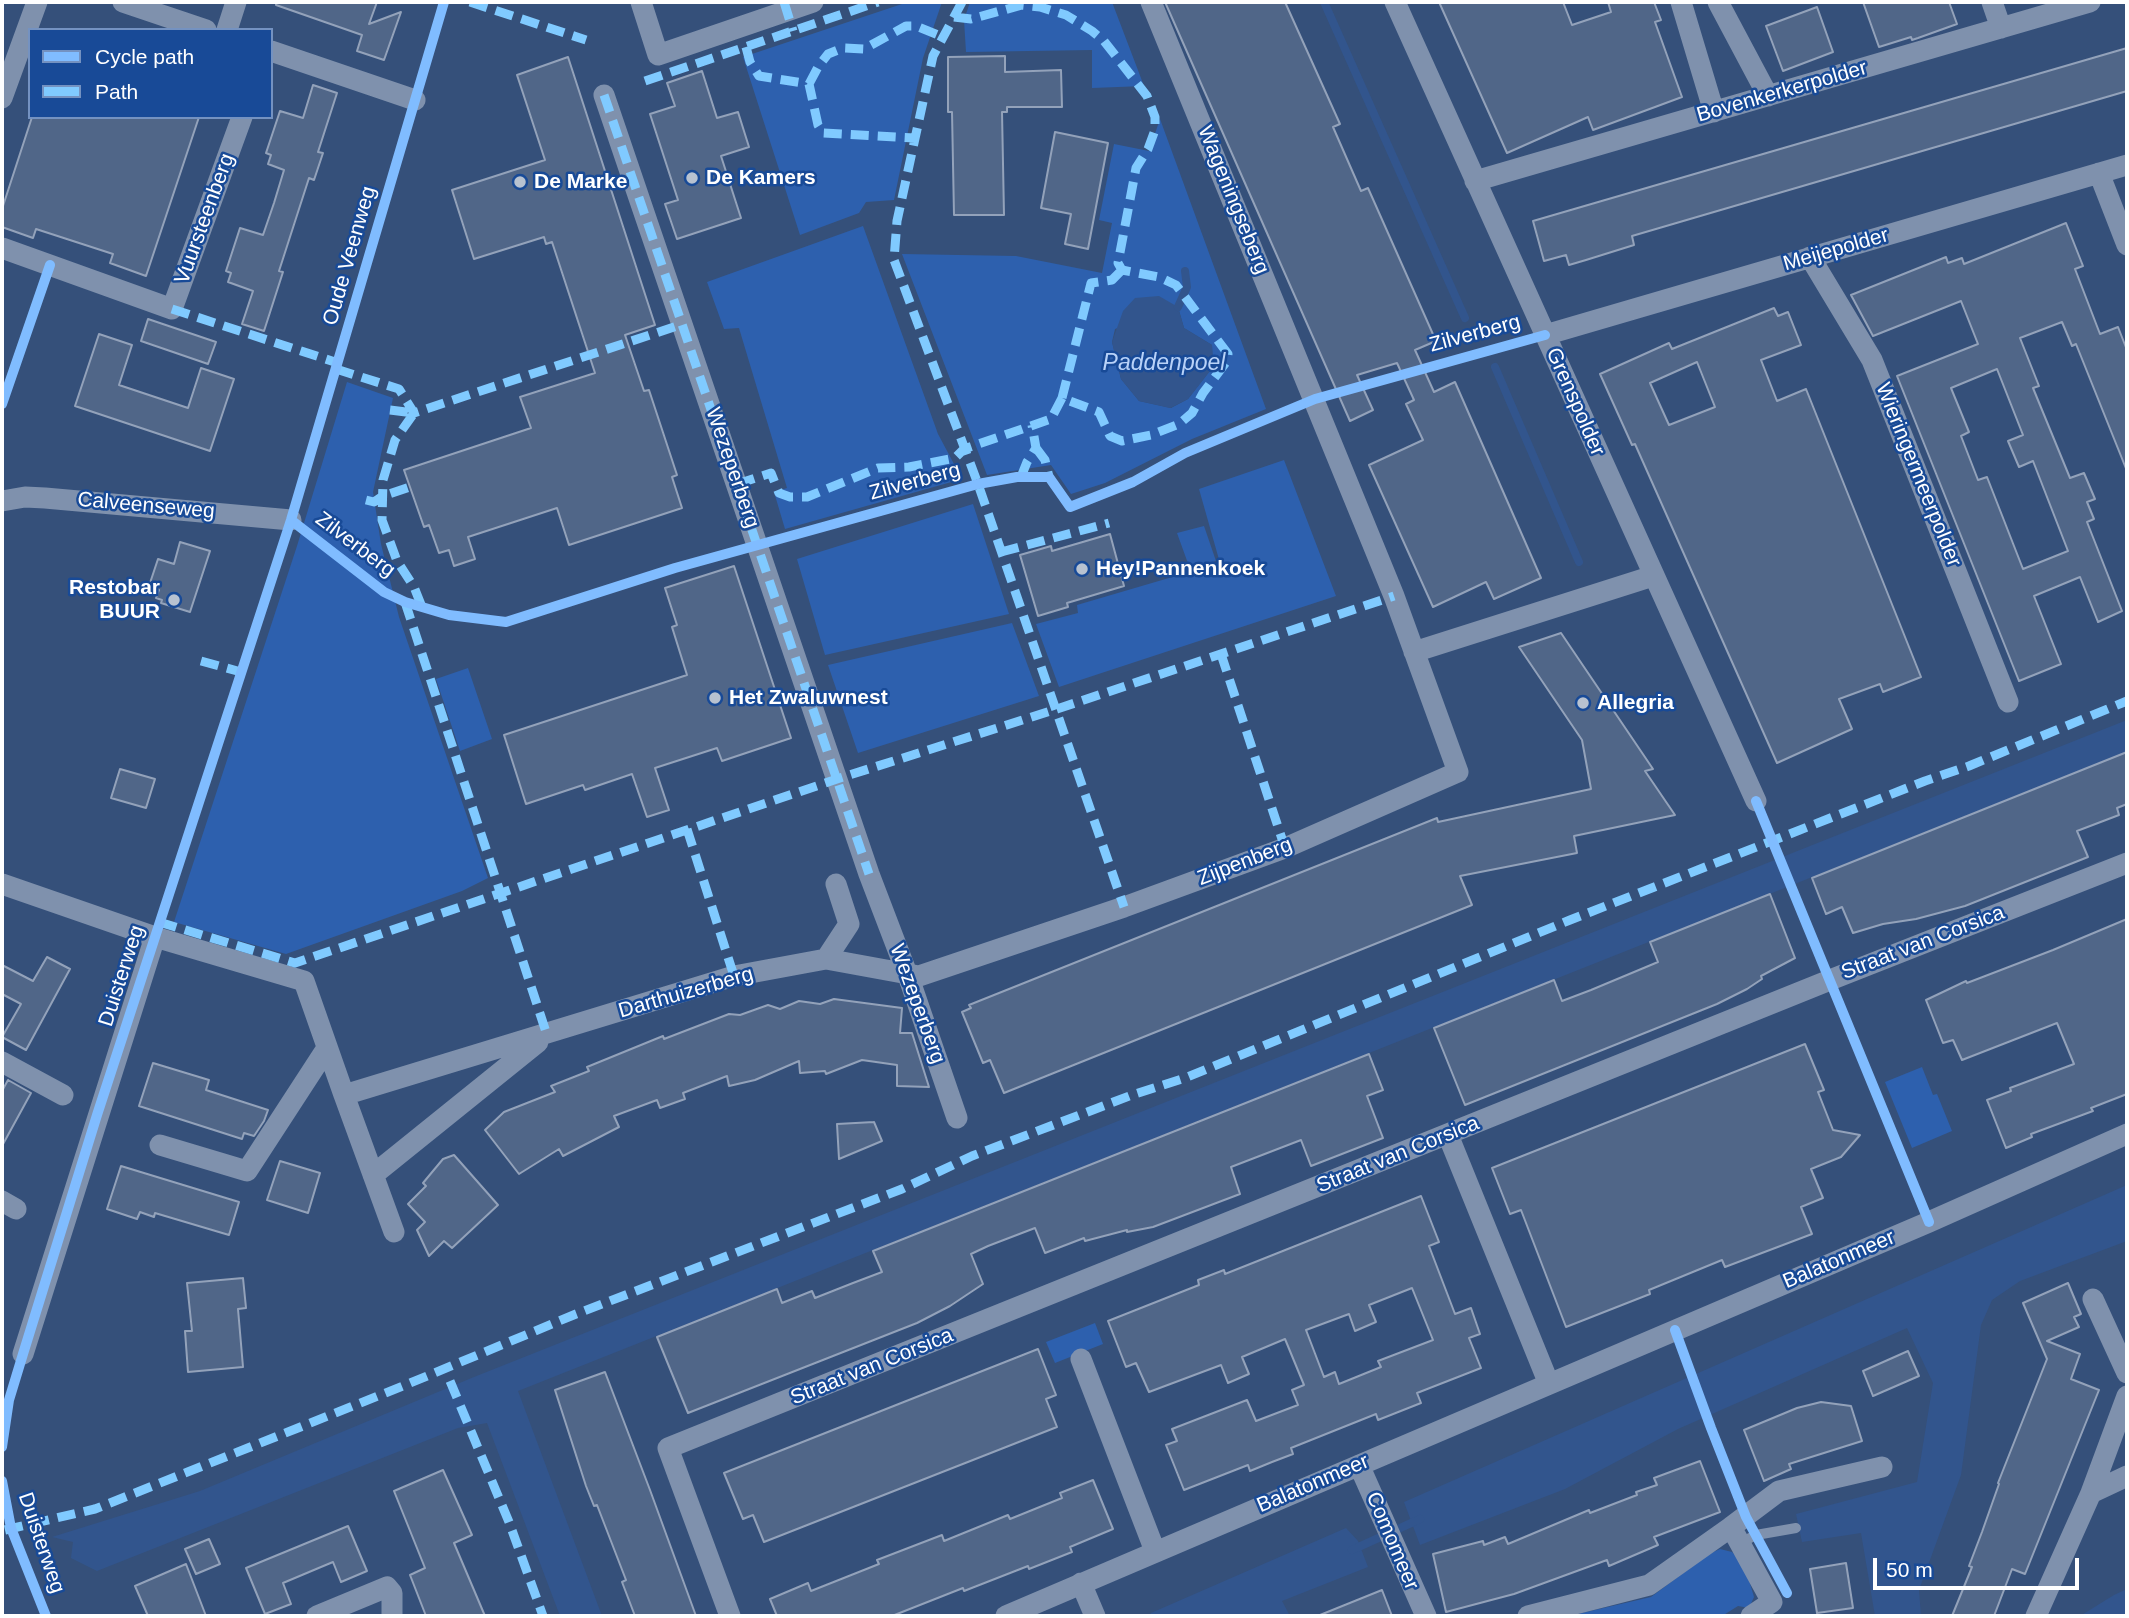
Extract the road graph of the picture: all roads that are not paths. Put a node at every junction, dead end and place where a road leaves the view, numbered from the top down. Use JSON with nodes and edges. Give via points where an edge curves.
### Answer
{"nodes":[{"id":1,"x":37,"y":2,"type":"edge"},
{"id":2,"x":123,"y":2,"type":"edge"},
{"id":3,"x":236,"y":2,"type":"edge"},
{"id":4,"x":641,"y":2,"type":"edge"},
{"id":5,"x":813,"y":2,"type":"edge"},
{"id":6,"x":1151,"y":2,"type":"edge"},
{"id":7,"x":1395,"y":2,"type":"edge"},
{"id":8,"x":1681,"y":2,"type":"edge"},
{"id":9,"x":1718,"y":2,"type":"edge"},
{"id":10,"x":1992,"y":2,"type":"edge"},
{"id":11,"x":2090,"y":2,"type":"edge"},
{"id":12,"x":2001,"y":27,"type":"junction"},
{"id":13,"x":200,"y":28,"type":"edge"},
{"id":14,"x":228,"y":28,"type":"edge"},
{"id":15,"x":273,"y":52,"type":"edge"},
{"id":16,"x":604,"y":95,"type":"dead end"},
{"id":17,"x":1768,"y":96,"type":"junction"},
{"id":18,"x":2,"y":98,"type":"edge"},
{"id":19,"x":415,"y":100,"type":"dead end"},
{"id":20,"x":1714,"y":112,"type":"junction"},
{"id":21,"x":241,"y":119,"type":"edge"},
{"id":22,"x":2127,"y":165,"type":"edge"},
{"id":23,"x":2099,"y":173,"type":"junction"},
{"id":24,"x":1475,"y":181,"type":"junction"},
{"id":25,"x":2127,"y":245,"type":"edge"},
{"id":26,"x":2,"y":247,"type":"edge"},
{"id":27,"x":1810,"y":257,"type":"junction"},
{"id":28,"x":1545,"y":335,"type":"junction"},
{"id":29,"x":1315,"y":399,"type":"joint"},
{"id":30,"x":2,"y":500,"type":"edge"},
{"id":31,"x":291,"y":520,"type":"dead end"},
{"id":32,"x":1653,"y":576,"type":"junction"},
{"id":33,"x":1414,"y":652,"type":"junction"},
{"id":34,"x":2008,"y":702,"type":"dead end"},
{"id":35,"x":1756,"y":801,"type":"dead end"},
{"id":36,"x":2127,"y":863,"type":"edge"},
{"id":37,"x":2,"y":884,"type":"edge"},
{"id":38,"x":836,"y":884,"type":"dead end"},
{"id":39,"x":155,"y":937,"type":"junction"},
{"id":40,"x":826,"y":959,"type":"junction"},
{"id":41,"x":907,"y":974,"type":"junction"},
{"id":42,"x":547,"y":1035,"type":"junction"},
{"id":43,"x":327,"y":1048,"type":"junction"},
{"id":44,"x":2,"y":1062,"type":"edge"},
{"id":45,"x":63,"y":1095,"type":"dead end"},
{"id":46,"x":344,"y":1095,"type":"junction"},
{"id":47,"x":957,"y":1118,"type":"dead end"},
{"id":48,"x":2127,"y":1134,"type":"edge"},
{"id":49,"x":1448,"y":1135,"type":"junction"},
{"id":50,"x":160,"y":1145,"type":"dead end"},
{"id":51,"x":373,"y":1175,"type":"junction"},
{"id":52,"x":394,"y":1232,"type":"dead end"},
{"id":53,"x":2093,"y":1299,"type":"dead end"},
{"id":54,"x":23,"y":1354,"type":"dead end"},
{"id":55,"x":1081,"y":1359,"type":"dead end"},
{"id":56,"x":2127,"y":1373,"type":"edge"},
{"id":57,"x":1549,"y":1384,"type":"junction"},
{"id":58,"x":2127,"y":1396,"type":"edge"},
{"id":59,"x":1360,"y":1465,"type":"junction"},
{"id":60,"x":1882,"y":1467,"type":"dead end"},
{"id":61,"x":2127,"y":1476,"type":"edge"},
{"id":62,"x":2091,"y":1493,"type":"junction"},
{"id":63,"x":1796,"y":1528,"type":"dead end"},
{"id":64,"x":1735,"y":1535,"type":"junction"},
{"id":65,"x":1155,"y":1551,"type":"junction"},
{"id":66,"x":1081,"y":1583,"type":"junction"},
{"id":67,"x":317,"y":1616,"type":"edge"},
{"id":68,"x":392,"y":1616,"type":"edge"},
{"id":69,"x":730,"y":1616,"type":"edge"},
{"id":70,"x":1006,"y":1616,"type":"edge"},
{"id":71,"x":1095,"y":1616,"type":"edge"},
{"id":72,"x":1426,"y":1616,"type":"edge"},
{"id":73,"x":1528,"y":1616,"type":"edge"},
{"id":74,"x":1751,"y":1616,"type":"edge"},
{"id":75,"x":2036,"y":1616,"type":"edge"}],
"edges":[{"from":1,"to":18,"type":"street"},
{"from":2,"to":13,"type":"street"},
{"from":3,"to":14,"type":"street"},
{"from":4,"to":5,"type":"street","via":[[658,55]]},
{"from":6,"to":29,"type":"street","name":"Wageningseberg"},
{"from":7,"to":24,"type":"street","name":"Grenspolder"},
{"from":8,"to":20,"type":"street"},
{"from":9,"to":17,"type":"street"},
{"from":10,"to":12,"type":"street"},
{"from":11,"to":12,"type":"street","name":"Bovenkerkerpolder"},
{"from":12,"to":17,"type":"street","name":"Bovenkerkerpolder"},
{"from":15,"to":19,"type":"street"},
{"from":16,"to":41,"type":"street","name":"Wezeperberg"},
{"from":17,"to":20,"type":"street","name":"Bovenkerkerpolder"},
{"from":20,"to":24,"type":"street","name":"Bovenkerkerpolder"},
{"from":21,"to":26,"type":"street","name":"Vuursteenberg","via":[[172,309]]},
{"from":22,"to":23,"type":"street","name":"Meijepolder"},
{"from":23,"to":25,"type":"street"},
{"from":23,"to":27,"type":"street","name":"Meijepolder"},
{"from":24,"to":28,"type":"street","name":"Grenspolder"},
{"from":27,"to":28,"type":"street","name":"Meijepolder"},
{"from":27,"to":34,"type":"street","name":"Wieringermeerpolder","via":[[1872,360]]},
{"from":28,"to":32,"type":"street","name":"Grenspolder"},
{"from":29,"to":33,"type":"street","name":"Zijpenberg"},
{"from":30,"to":31,"type":"street","name":"Calveenseweg","via":[[45,498]]},
{"from":32,"to":33,"type":"street"},
{"from":32,"to":35,"type":"street","name":"Grenspolder"},
{"from":33,"to":41,"type":"street","name":"Zijpenberg","via":[[1458,772],[1260,858],[932,971]]},
{"from":36,"to":49,"type":"street","name":"Straat van Corsica"},
{"from":37,"to":39,"type":"street"},
{"from":38,"to":40,"type":"street","via":[[849,924]]},
{"from":39,"to":43,"type":"street","via":[[304,981]]},
{"from":39,"to":54,"type":"street","name":"Duisterweg"},
{"from":40,"to":41,"type":"street","name":"Darthuizerberg"},
{"from":40,"to":42,"type":"street","name":"Darthuizerberg","via":[[734,976]]},
{"from":41,"to":47,"type":"street","name":"Wezeperberg"},
{"from":42,"to":46,"type":"street","name":"Darthuizerberg"},
{"from":42,"to":51,"type":"street","name":"Darthuizerberg"},
{"from":43,"to":46,"type":"street"},
{"from":43,"to":50,"type":"street","via":[[247,1171]]},
{"from":44,"to":45,"type":"street"},
{"from":46,"to":51,"type":"street"},
{"from":48,"to":57,"type":"street","name":"Balatonmeer"},
{"from":49,"to":57,"type":"street"},
{"from":49,"to":69,"type":"street","name":"Straat van Corsica","via":[[668,1448]]},
{"from":51,"to":52,"type":"street"},
{"from":53,"to":56,"type":"street"},
{"from":55,"to":65,"type":"street"},
{"from":57,"to":59,"type":"street","name":"Balatonmeer"},
{"from":58,"to":62,"type":"street"},
{"from":59,"to":65,"type":"street","name":"Balatonmeer"},
{"from":59,"to":72,"type":"street","name":"Comomeer"},
{"from":60,"to":64,"type":"street","via":[[1779,1491]]},
{"from":61,"to":62,"type":"street"},
{"from":62,"to":75,"type":"street"},
{"from":63,"to":64,"type":"lane"},
{"from":64,"to":73,"type":"street","via":[[1649,1585]]},
{"from":64,"to":74,"type":"street","via":[[1772,1602]]},
{"from":65,"to":66,"type":"street","name":"Balatonmeer"},
{"from":66,"to":70,"type":"street","name":"Balatonmeer"},
{"from":66,"to":71,"type":"street"},
{"from":67,"to":68,"type":"street","via":[[387,1587],[392,1593]]}]}
